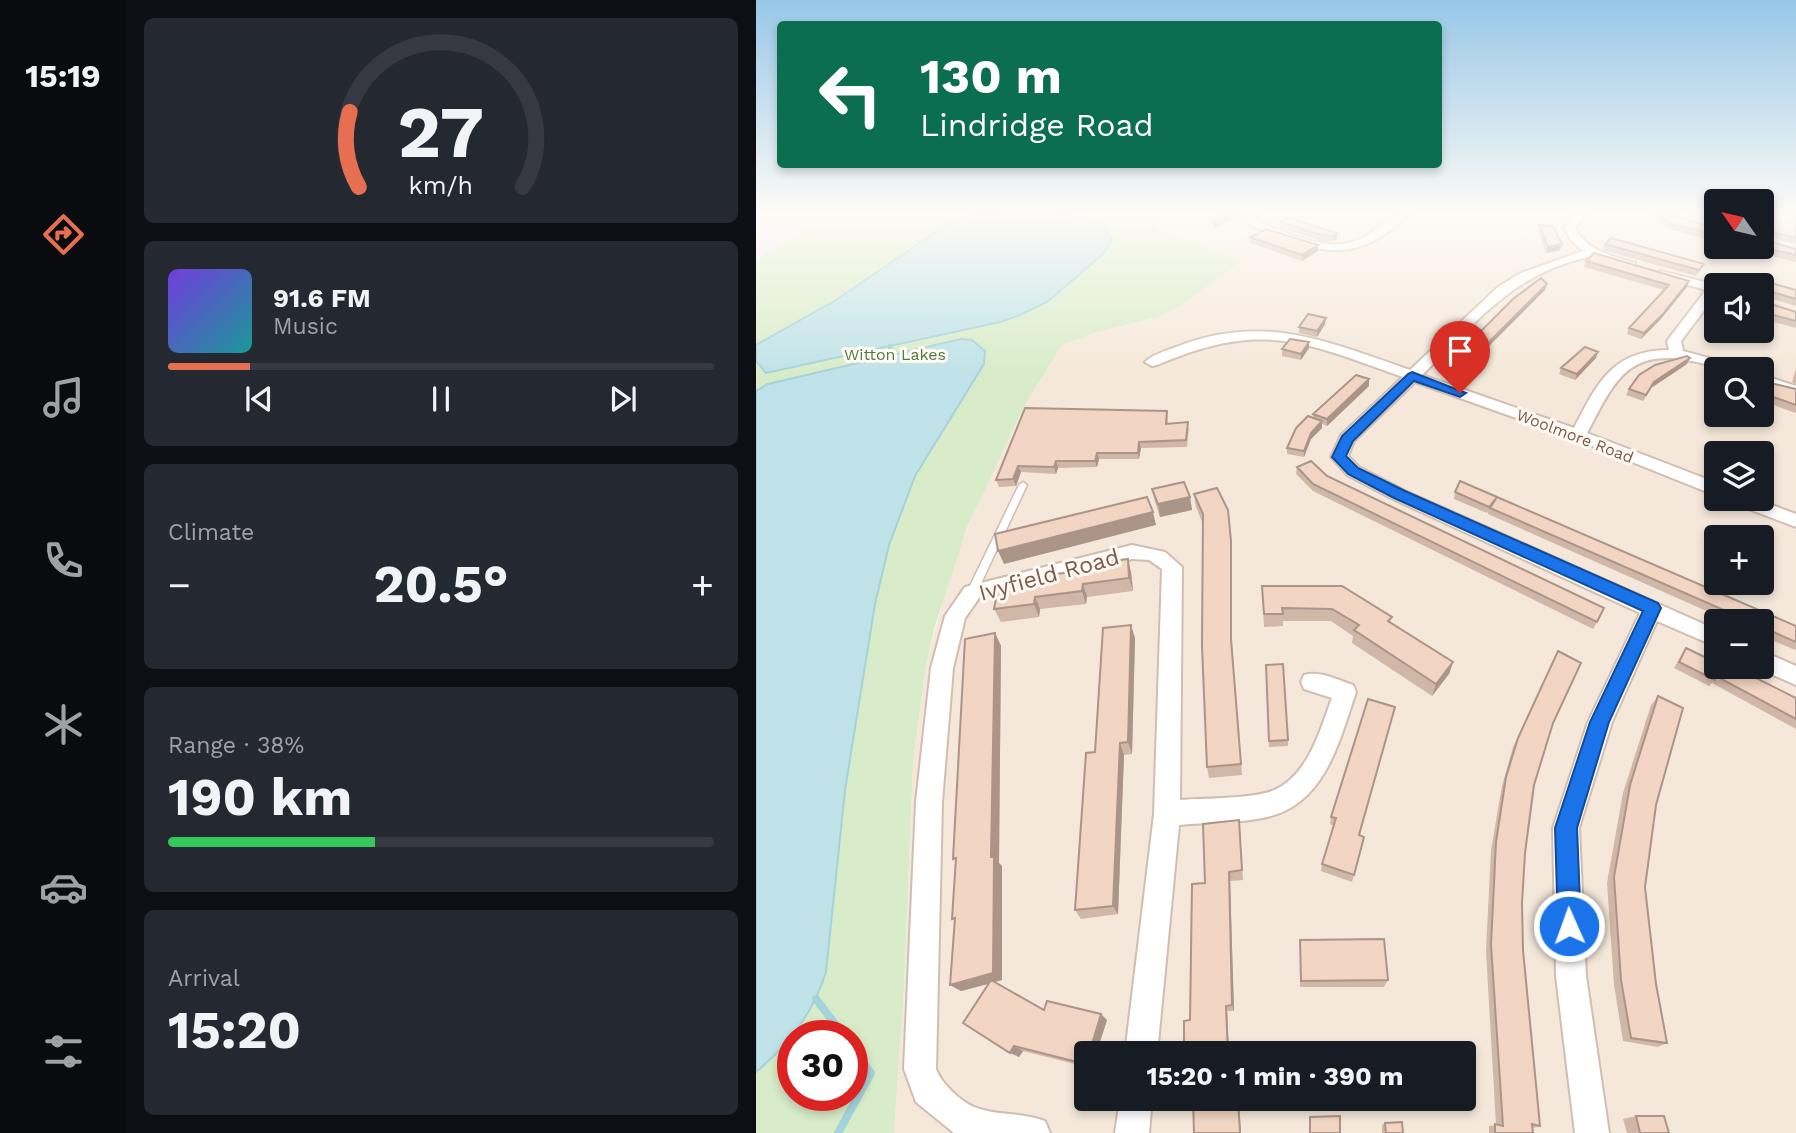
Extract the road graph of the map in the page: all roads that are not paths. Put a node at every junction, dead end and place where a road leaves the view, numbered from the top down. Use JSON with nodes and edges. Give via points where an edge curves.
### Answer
{"nodes":[{"id":1,"x":1547,"y":268,"type":"edge"},
{"id":2,"x":1641,"y":268,"type":"edge"},
{"id":3,"x":1704,"y":285,"type":"edge"},
{"id":4,"x":1704,"y":302,"type":"edge"},
{"id":5,"x":1676,"y":353,"type":"junction"},
{"id":6,"x":1704,"y":361,"type":"edge"},
{"id":7,"x":1152,"y":362,"type":"dead end"},
{"id":8,"x":1412,"y":376,"type":"junction"},
{"id":9,"x":1774,"y":383,"type":"edge"},
{"id":10,"x":1796,"y":391,"type":"edge"},
{"id":11,"x":1578,"y":435,"type":"junction"},
{"id":12,"x":1023,"y":485,"type":"dead end"},
{"id":13,"x":1704,"y":485,"type":"edge"},
{"id":14,"x":1770,"y":511,"type":"edge"},
{"id":15,"x":1796,"y":521,"type":"edge"},
{"id":16,"x":972,"y":592,"type":"junction"},
{"id":17,"x":1652,"y":608,"type":"junction"},
{"id":18,"x":1704,"y":633,"type":"edge"},
{"id":19,"x":1774,"y":666,"type":"edge"},
{"id":20,"x":1796,"y":676,"type":"edge"},
{"id":21,"x":1312,"y":682,"type":"dead end"},
{"id":22,"x":1167,"y":814,"type":"junction"},
{"id":23,"x":1142,"y":1041,"type":"edge"},
{"id":24,"x":1135,"y":1111,"type":"edge"},
{"id":25,"x":1032,"y":1133,"type":"edge"},
{"id":26,"x":1132,"y":1133,"type":"edge"},
{"id":27,"x":1592,"y":1133,"type":"edge"}],
"edges":[{"from":1,"to":8,"type":"street","via":[[1502,290]]},
{"from":2,"to":3,"type":"street"},
{"from":4,"to":5,"type":"street","via":[[1674,341]]},
{"from":5,"to":6,"type":"street"},
{"from":5,"to":11,"type":"street","via":[[1647,356],[1613,375]]},
{"from":7,"to":8,"type":"street","name":"Woolmore Road","via":[[1208,340],[1249,334],[1322,343]]},
{"from":8,"to":11,"type":"street","name":"Woolmore Road"},
{"from":8,"to":17,"type":"street","via":[[1347,439],[1339,457],[1353,471]]},
{"from":9,"to":10,"type":"street"},
{"from":11,"to":13,"type":"street","name":"Woolmore Road"},
{"from":12,"to":16,"type":"lane"},
{"from":14,"to":15,"type":"street"},
{"from":16,"to":22,"type":"street","name":"Ivyfield Road","via":[[1132,552],[1161,555],[1172,567]]},
{"from":16,"to":25,"type":"street","name":"Ivyfield Road","via":[[955,616],[942,668],[929,802],[920,1069],[926,1091],[967,1122]]},
{"from":17,"to":18,"type":"street"},
{"from":17,"to":27,"type":"street","via":[[1600,722],[1566,828],[1571,976]]},
{"from":19,"to":20,"type":"street"},
{"from":21,"to":22,"type":"street","via":[[1345,692],[1326,744],[1300,789],[1270,804]]},
{"from":22,"to":23,"type":"street","name":"Ivyfield Road"},
{"from":24,"to":26,"type":"street"}]}
